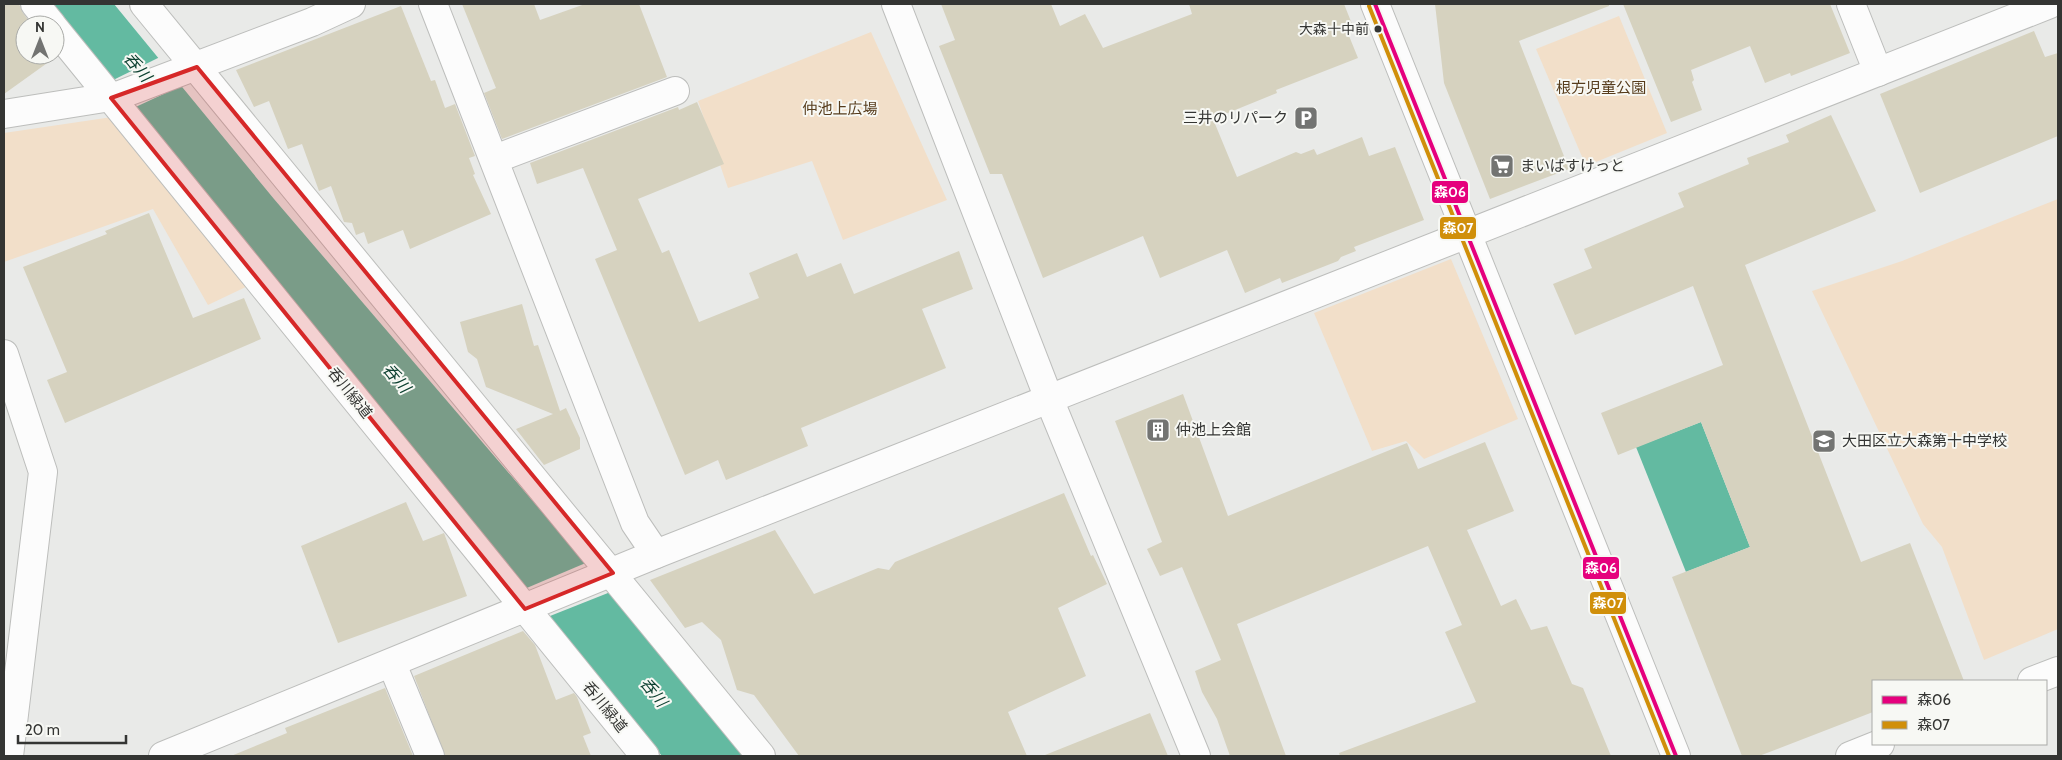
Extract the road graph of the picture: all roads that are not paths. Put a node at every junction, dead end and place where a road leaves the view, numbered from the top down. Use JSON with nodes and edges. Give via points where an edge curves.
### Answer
{"nodes":[{"id":1,"x":35,"y":4,"type":"edge"},
{"id":2,"x":144,"y":4,"type":"edge"},
{"id":3,"x":352,"y":4,"type":"edge"},
{"id":4,"x":433,"y":4,"type":"edge"},
{"id":5,"x":896,"y":4,"type":"edge"},
{"id":6,"x":1374,"y":4,"type":"edge"},
{"id":7,"x":1851,"y":4,"type":"edge"},
{"id":8,"x":2050,"y":4,"type":"edge"},
{"id":9,"x":44,"y":15,"type":"edge"},
{"id":10,"x":65,"y":41,"type":"edge"},
{"id":11,"x":190,"y":69,"type":"junction"},
{"id":12,"x":1878,"y":72,"type":"junction"},
{"id":13,"x":675,"y":91,"type":"dead end"},
{"id":14,"x":114,"y":97,"type":"junction"},
{"id":15,"x":4,"y":114,"type":"edge"},
{"id":16,"x":495,"y":159,"type":"junction"},
{"id":17,"x":1466,"y":234,"type":"junction"},
{"id":18,"x":4,"y":354,"type":"edge"},
{"id":19,"x":1049,"y":399,"type":"junction"},
{"id":20,"x":11,"y":405,"type":"edge"},
{"id":21,"x":656,"y":554,"type":"junction"},
{"id":22,"x":606,"y":576,"type":"junction"},
{"id":23,"x":532,"y":606,"type":"junction"},
{"id":24,"x":392,"y":664,"type":"junction"},
{"id":25,"x":2058,"y":670,"type":"edge"},
{"id":26,"x":2034,"y":680,"type":"edge"},
{"id":27,"x":1878,"y":745,"type":"edge"},
{"id":28,"x":9,"y":756,"type":"edge"},
{"id":29,"x":163,"y":756,"type":"edge"},
{"id":30,"x":430,"y":756,"type":"edge"},
{"id":31,"x":645,"y":756,"type":"edge"},
{"id":32,"x":761,"y":756,"type":"edge"},
{"id":33,"x":1196,"y":756,"type":"edge"},
{"id":34,"x":1676,"y":756,"type":"edge"},
{"id":35,"x":1850,"y":756,"type":"edge"}],
"edges":[{"from":1,"to":9,"type":"street"},
{"from":2,"to":11,"type":"street"},
{"from":3,"to":11,"type":"street"},
{"from":4,"to":16,"type":"street"},
{"from":5,"to":19,"type":"street"},
{"from":6,"to":17,"type":"street"},
{"from":7,"to":12,"type":"street"},
{"from":8,"to":12,"type":"street"},
{"from":10,"to":14,"type":"street","name":"呑川緑道"},
{"from":11,"to":14,"type":"street"},
{"from":11,"to":22,"type":"street"},
{"from":12,"to":17,"type":"street"},
{"from":13,"to":16,"type":"street"},
{"from":14,"to":15,"type":"street"},
{"from":14,"to":23,"type":"street","name":"呑川緑道"},
{"from":16,"to":21,"type":"street","via":[[635,523]]},
{"from":17,"to":19,"type":"street"},
{"from":17,"to":34,"type":"street"},
{"from":18,"to":20,"type":"street"},
{"from":19,"to":21,"type":"street"},
{"from":19,"to":33,"type":"street"},
{"from":20,"to":28,"type":"street","via":[[43,472]]},
{"from":21,"to":22,"type":"street"},
{"from":22,"to":23,"type":"street"},
{"from":22,"to":32,"type":"street"},
{"from":23,"to":24,"type":"street"},
{"from":23,"to":31,"type":"street","name":"呑川緑道"},
{"from":24,"to":29,"type":"street"},
{"from":24,"to":30,"type":"street"},
{"from":25,"to":26,"type":"street"},
{"from":27,"to":35,"type":"street"}]}
